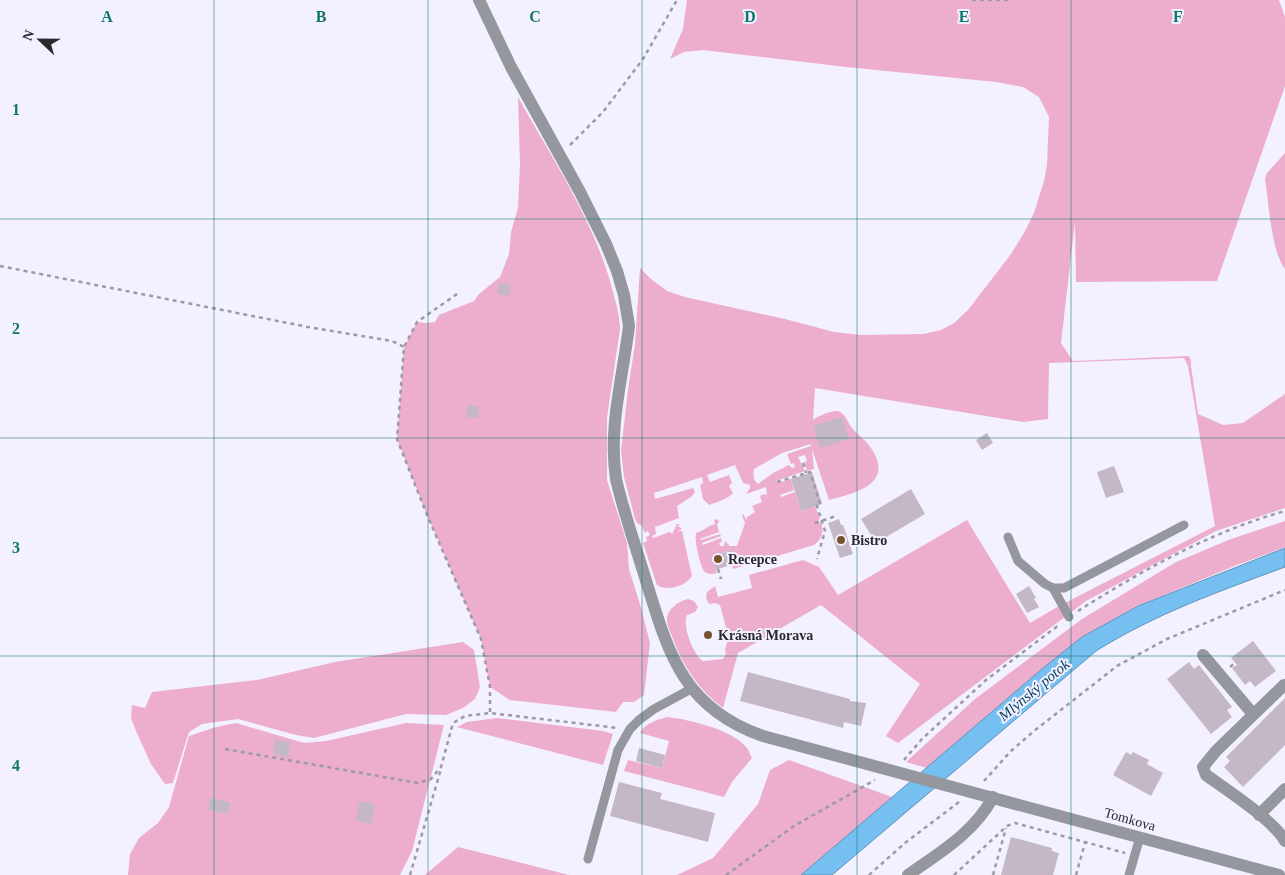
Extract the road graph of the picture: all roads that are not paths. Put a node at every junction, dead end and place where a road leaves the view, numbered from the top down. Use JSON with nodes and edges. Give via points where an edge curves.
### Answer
{"nodes":[{"id":1,"x":479,"y":0,"type":"edge"},
{"id":2,"x":1184,"y":525,"type":"dead end"},
{"id":3,"x":1008,"y":537,"type":"dead end"},
{"id":4,"x":1053,"y":588,"type":"junction"},
{"id":5,"x":1069,"y":617,"type":"dead end"},
{"id":6,"x":1203,"y":655,"type":"dead end"},
{"id":7,"x":1284,"y":685,"type":"edge"},
{"id":8,"x":691,"y":688,"type":"junction"},
{"id":9,"x":1253,"y":714,"type":"junction"},
{"id":10,"x":1285,"y":789,"type":"edge"},
{"id":11,"x":993,"y":797,"type":"junction"},
{"id":12,"x":1259,"y":815,"type":"junction"},
{"id":13,"x":1140,"y":837,"type":"junction"},
{"id":14,"x":1285,"y":841,"type":"edge"},
{"id":15,"x":588,"y":859,"type":"dead end"},
{"id":16,"x":908,"y":875,"type":"edge"},
{"id":17,"x":1129,"y":875,"type":"edge"},
{"id":18,"x":1279,"y":875,"type":"edge"}],
"edges":[{"from":1,"to":8,"type":"street","name":"Tomkova","via":[[511,67],[606,244],[624,296],[628,326],[615,430],[616,479],[665,640]]},
{"from":2,"to":4,"type":"lane","via":[[1064,588]]},
{"from":3,"to":4,"type":"lane","via":[[1018,562]]},
{"from":4,"to":5,"type":"lane"},
{"from":6,"to":9,"type":"street"},
{"from":7,"to":9,"type":"street"},
{"from":8,"to":11,"type":"street","name":"Tomkova","via":[[715,712],[745,729],[956,787],[976,789]]},
{"from":8,"to":15,"type":"lane","via":[[654,709],[630,729],[618,750]]},
{"from":9,"to":12,"type":"street","via":[[1203,767],[1206,775]]},
{"from":10,"to":12,"type":"street"},
{"from":11,"to":13,"type":"street","name":"Tomkova"},
{"from":11,"to":16,"type":"street","via":[[972,826]]},
{"from":12,"to":14,"type":"street"},
{"from":13,"to":17,"type":"lane"},
{"from":13,"to":18,"type":"street","name":"Tomkova"}]}
